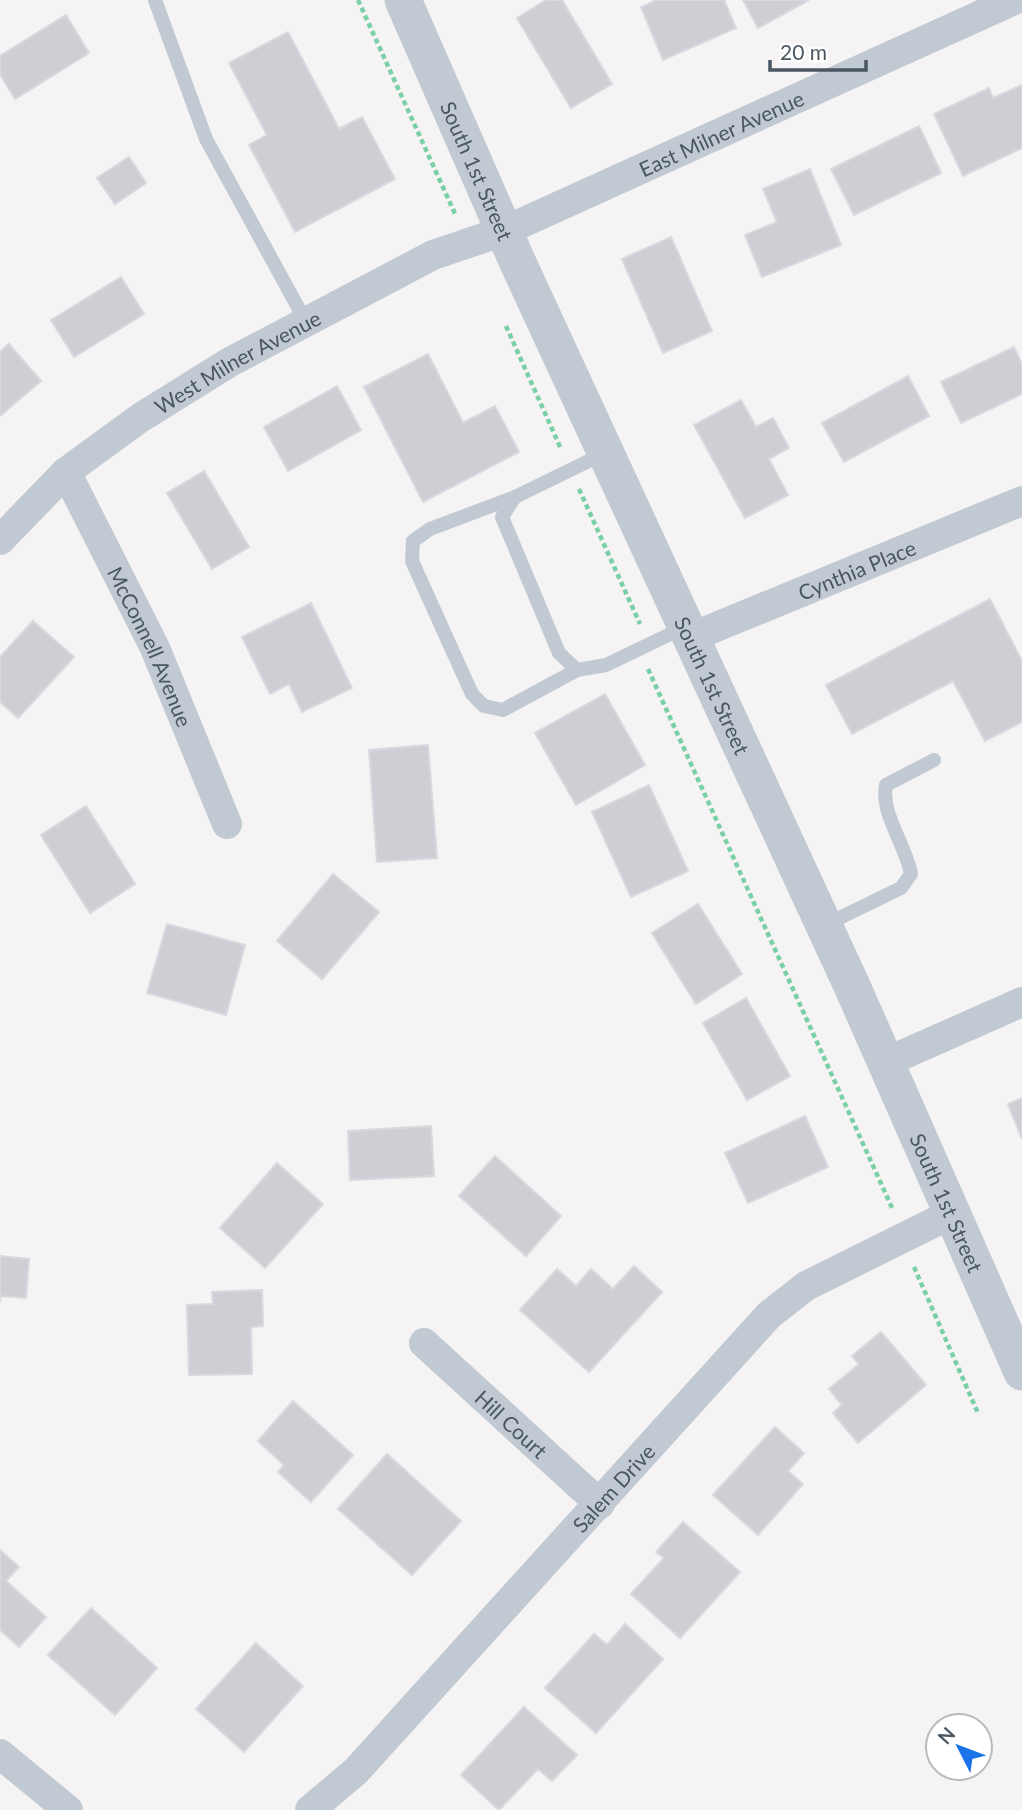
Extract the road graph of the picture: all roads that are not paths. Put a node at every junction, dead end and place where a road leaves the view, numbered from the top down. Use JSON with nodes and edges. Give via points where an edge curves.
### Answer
{"nodes":[{"id":1,"x":155,"y":0,"type":"edge"},
{"id":2,"x":403,"y":0,"type":"edge"},
{"id":3,"x":1014,"y":0,"type":"edge"},
{"id":4,"x":504,"y":231,"type":"junction"},
{"id":5,"x":306,"y":322,"type":"junction"},
{"id":6,"x":607,"y":453,"type":"junction"},
{"id":7,"x":66,"y":472,"type":"junction"},
{"id":8,"x":515,"y":497,"type":"junction"},
{"id":9,"x":1022,"y":501,"type":"edge"},
{"id":10,"x":0,"y":540,"type":"edge"},
{"id":11,"x":689,"y":632,"type":"junction"},
{"id":12,"x":576,"y":670,"type":"junction"},
{"id":13,"x":934,"y":760,"type":"dead end"},
{"id":14,"x":227,"y":824,"type":"dead end"},
{"id":15,"x":824,"y":926,"type":"junction"},
{"id":16,"x":1022,"y":1002,"type":"edge"},
{"id":17,"x":884,"y":1063,"type":"junction"},
{"id":18,"x":951,"y":1214,"type":"junction"},
{"id":19,"x":424,"y":1343,"type":"dead end"},
{"id":20,"x":1022,"y":1372,"type":"edge"},
{"id":21,"x":600,"y":1504,"type":"junction"},
{"id":22,"x":9,"y":1762,"type":"edge"},
{"id":23,"x":68,"y":1810,"type":"edge"},
{"id":24,"x":310,"y":1810,"type":"edge"}],
"edges":[{"from":1,"to":5,"type":"lane","via":[[206,139]]},
{"from":2,"to":4,"type":"street","name":"South 1st Street"},
{"from":3,"to":4,"type":"street","name":"East Milner Avenue"},
{"from":4,"to":5,"type":"street","name":"West Milner Avenue","via":[[432,255]]},
{"from":4,"to":6,"type":"street","name":"South 1st Street"},
{"from":5,"to":7,"type":"street","name":"West Milner Avenue","via":[[140,418]]},
{"from":6,"to":8,"type":"lane"},
{"from":6,"to":11,"type":"street","name":"South 1st Street"},
{"from":7,"to":10,"type":"street","name":"West Milner Avenue"},
{"from":7,"to":14,"type":"street","name":"McConnell Avenue","via":[[155,649]]},
{"from":8,"to":12,"type":"lane","via":[[502,517],[559,653]]},
{"from":8,"to":12,"type":"lane","via":[[430,529],[414,541],[412,561],[472,694],[484,706],[503,710]]},
{"from":9,"to":11,"type":"street","name":"Cynthia Place"},
{"from":11,"to":12,"type":"lane","via":[[606,665]]},
{"from":11,"to":15,"type":"street","name":"South 1st Street"},
{"from":13,"to":15,"type":"lane","via":[[886,785],[883,798],[908,855],[911,874],[901,888]]},
{"from":15,"to":17,"type":"street","name":"South 1st Street"},
{"from":16,"to":17,"type":"street"},
{"from":17,"to":18,"type":"street","name":"South 1st Street"},
{"from":18,"to":20,"type":"street","name":"South 1st Street"},
{"from":18,"to":21,"type":"street","name":"Salem Drive","via":[[786,1299]]},
{"from":19,"to":21,"type":"street","name":"Hill Court"},
{"from":21,"to":24,"type":"street","name":"Salem Drive","via":[[356,1770]]},
{"from":22,"to":23,"type":"street"}]}
